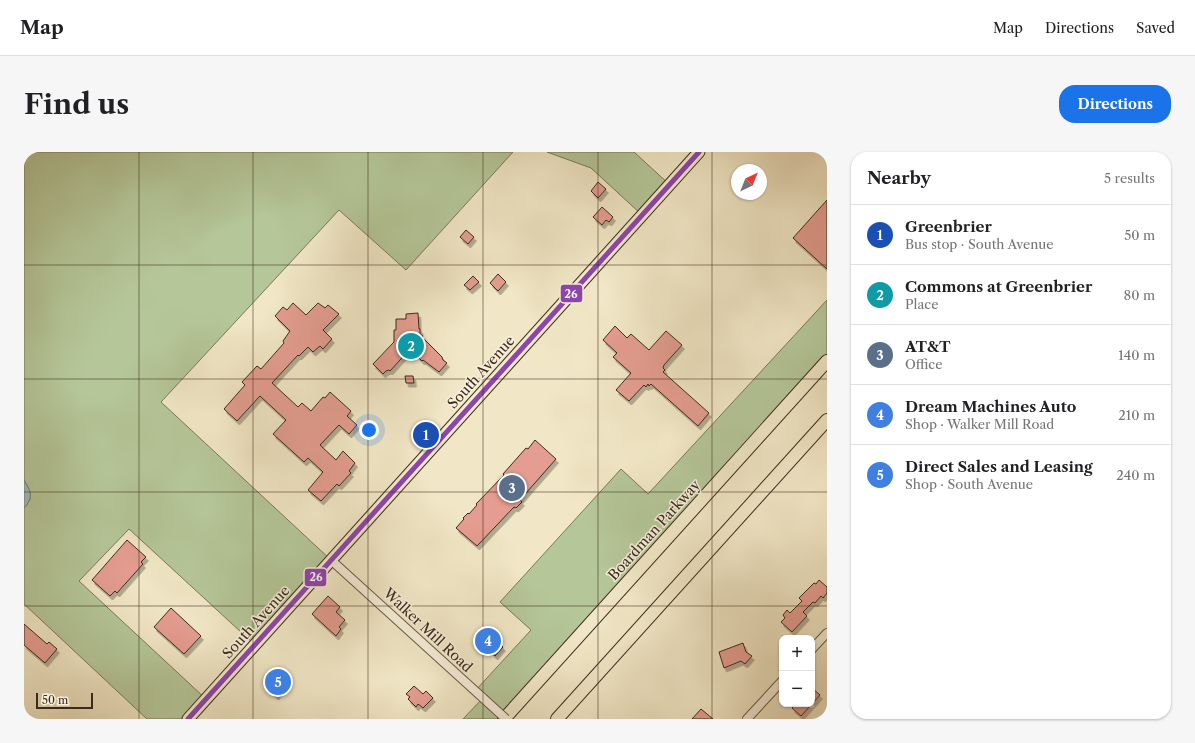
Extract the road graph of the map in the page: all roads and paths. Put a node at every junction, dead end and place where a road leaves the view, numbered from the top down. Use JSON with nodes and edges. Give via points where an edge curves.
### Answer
{"nodes":[{"id":1,"x":699,"y":152,"type":"edge"},
{"id":2,"x":827,"y":361,"type":"edge"},
{"id":3,"x":827,"y":420,"type":"edge"},
{"id":4,"x":331,"y":560,"type":"junction"},
{"id":5,"x":827,"y":633,"type":"edge"},
{"id":6,"x":815,"y":646,"type":"edge"},
{"id":7,"x":779,"y":684,"type":"edge"},
{"id":8,"x":188,"y":719,"type":"edge"},
{"id":9,"x":505,"y":719,"type":"edge"},
{"id":10,"x":557,"y":719,"type":"edge"},
{"id":11,"x":747,"y":719,"type":"edge"}],
"edges":[{"from":1,"to":4,"type":"main road","name":"South Avenue"},
{"from":2,"to":9,"type":"highway","name":"Boardman Parkway"},
{"from":3,"to":10,"type":"highway"},
{"from":4,"to":8,"type":"main road","name":"South Avenue"},
{"from":4,"to":9,"type":"street","name":"Walker Mill Road","bridge":true},
{"from":5,"to":6,"type":"street"},
{"from":7,"to":11,"type":"street"}]}
